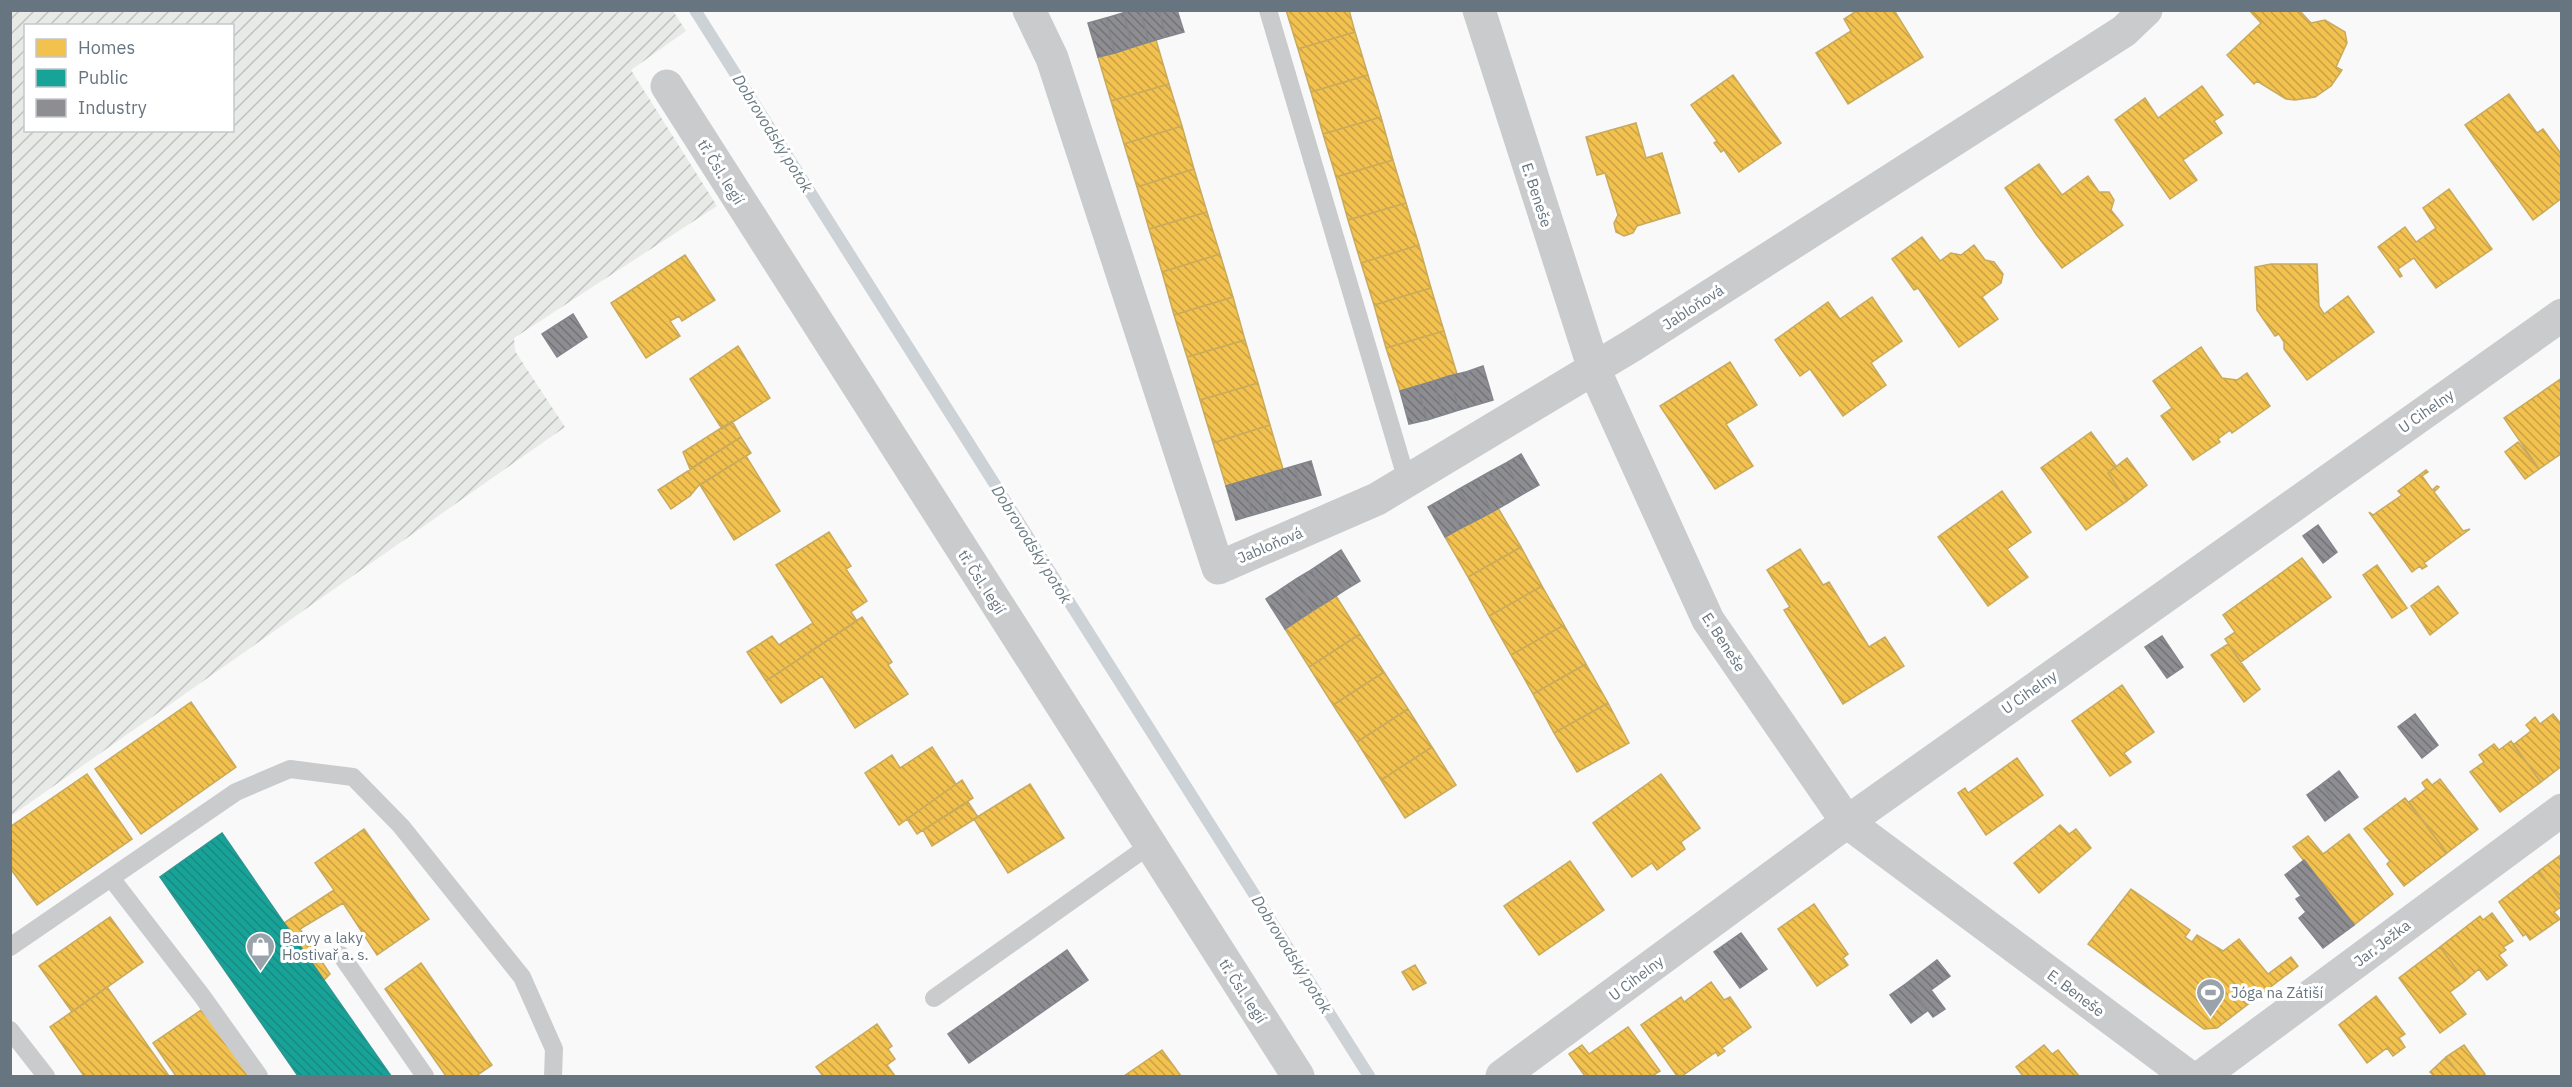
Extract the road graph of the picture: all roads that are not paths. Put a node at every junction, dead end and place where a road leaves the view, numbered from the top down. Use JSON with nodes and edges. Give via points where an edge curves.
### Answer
{"nodes":[{"id":1,"x":1268,"y":10,"type":"edge"},
{"id":2,"x":1479,"y":10,"type":"edge"},
{"id":3,"x":2146,"y":10,"type":"edge"},
{"id":4,"x":1033,"y":12,"type":"edge"},
{"id":5,"x":667,"y":87,"type":"dead end"},
{"id":6,"x":2562,"y":315,"type":"edge"},
{"id":7,"x":1594,"y":369,"type":"junction"},
{"id":8,"x":1407,"y":481,"type":"junction"},
{"id":9,"x":2562,"y":810,"type":"edge"},
{"id":10,"x":1847,"y":822,"type":"junction"},
{"id":11,"x":1150,"y":845,"type":"junction"},
{"id":12,"x":111,"y":878,"type":"junction"},
{"id":13,"x":10,"y":946,"type":"edge"},
{"id":14,"x":341,"y":955,"type":"dead end"},
{"id":15,"x":934,"y":998,"type":"dead end"},
{"id":16,"x":10,"y":1030,"type":"edge"},
{"id":17,"x":46,"y":1077,"type":"edge"},
{"id":18,"x":259,"y":1077,"type":"edge"},
{"id":19,"x":425,"y":1077,"type":"edge"},
{"id":20,"x":553,"y":1077,"type":"edge"},
{"id":21,"x":1298,"y":1077,"type":"edge"},
{"id":22,"x":1502,"y":1077,"type":"edge"},
{"id":23,"x":2188,"y":1077,"type":"edge"},
{"id":24,"x":2202,"y":1077,"type":"edge"}],
"edges":[{"from":1,"to":8,"type":"lane"},
{"from":2,"to":7,"type":"street","name":"E. Beneše"},
{"from":3,"to":7,"type":"street","name":"Jabloňová","via":[[2114,38]]},
{"from":4,"to":8,"type":"street","name":"Jabloňová","via":[[1052,58],[1218,568],[1377,499]]},
{"from":5,"to":11,"type":"street","name":"tř. Čsl. legií"},
{"from":6,"to":10,"type":"street","name":"U Cihelny"},
{"from":7,"to":8,"type":"street","name":"Jabloňová"},
{"from":7,"to":10,"type":"street","name":"E. Beneše","via":[[1708,620]]},
{"from":9,"to":24,"type":"street","name":"Jar. Ježka"},
{"from":10,"to":22,"type":"street","name":"U Cihelny"},
{"from":10,"to":23,"type":"street","name":"E. Beneše"},
{"from":11,"to":15,"type":"lane"},
{"from":11,"to":21,"type":"street","name":"tř. Čsl. legií"},
{"from":12,"to":13,"type":"lane"},
{"from":12,"to":18,"type":"lane"},
{"from":12,"to":20,"type":"lane","via":[[247,787],[290,769],[352,777],[401,826],[522,977],[554,1049]]},
{"from":14,"to":19,"type":"lane"},
{"from":16,"to":17,"type":"lane"}]}
